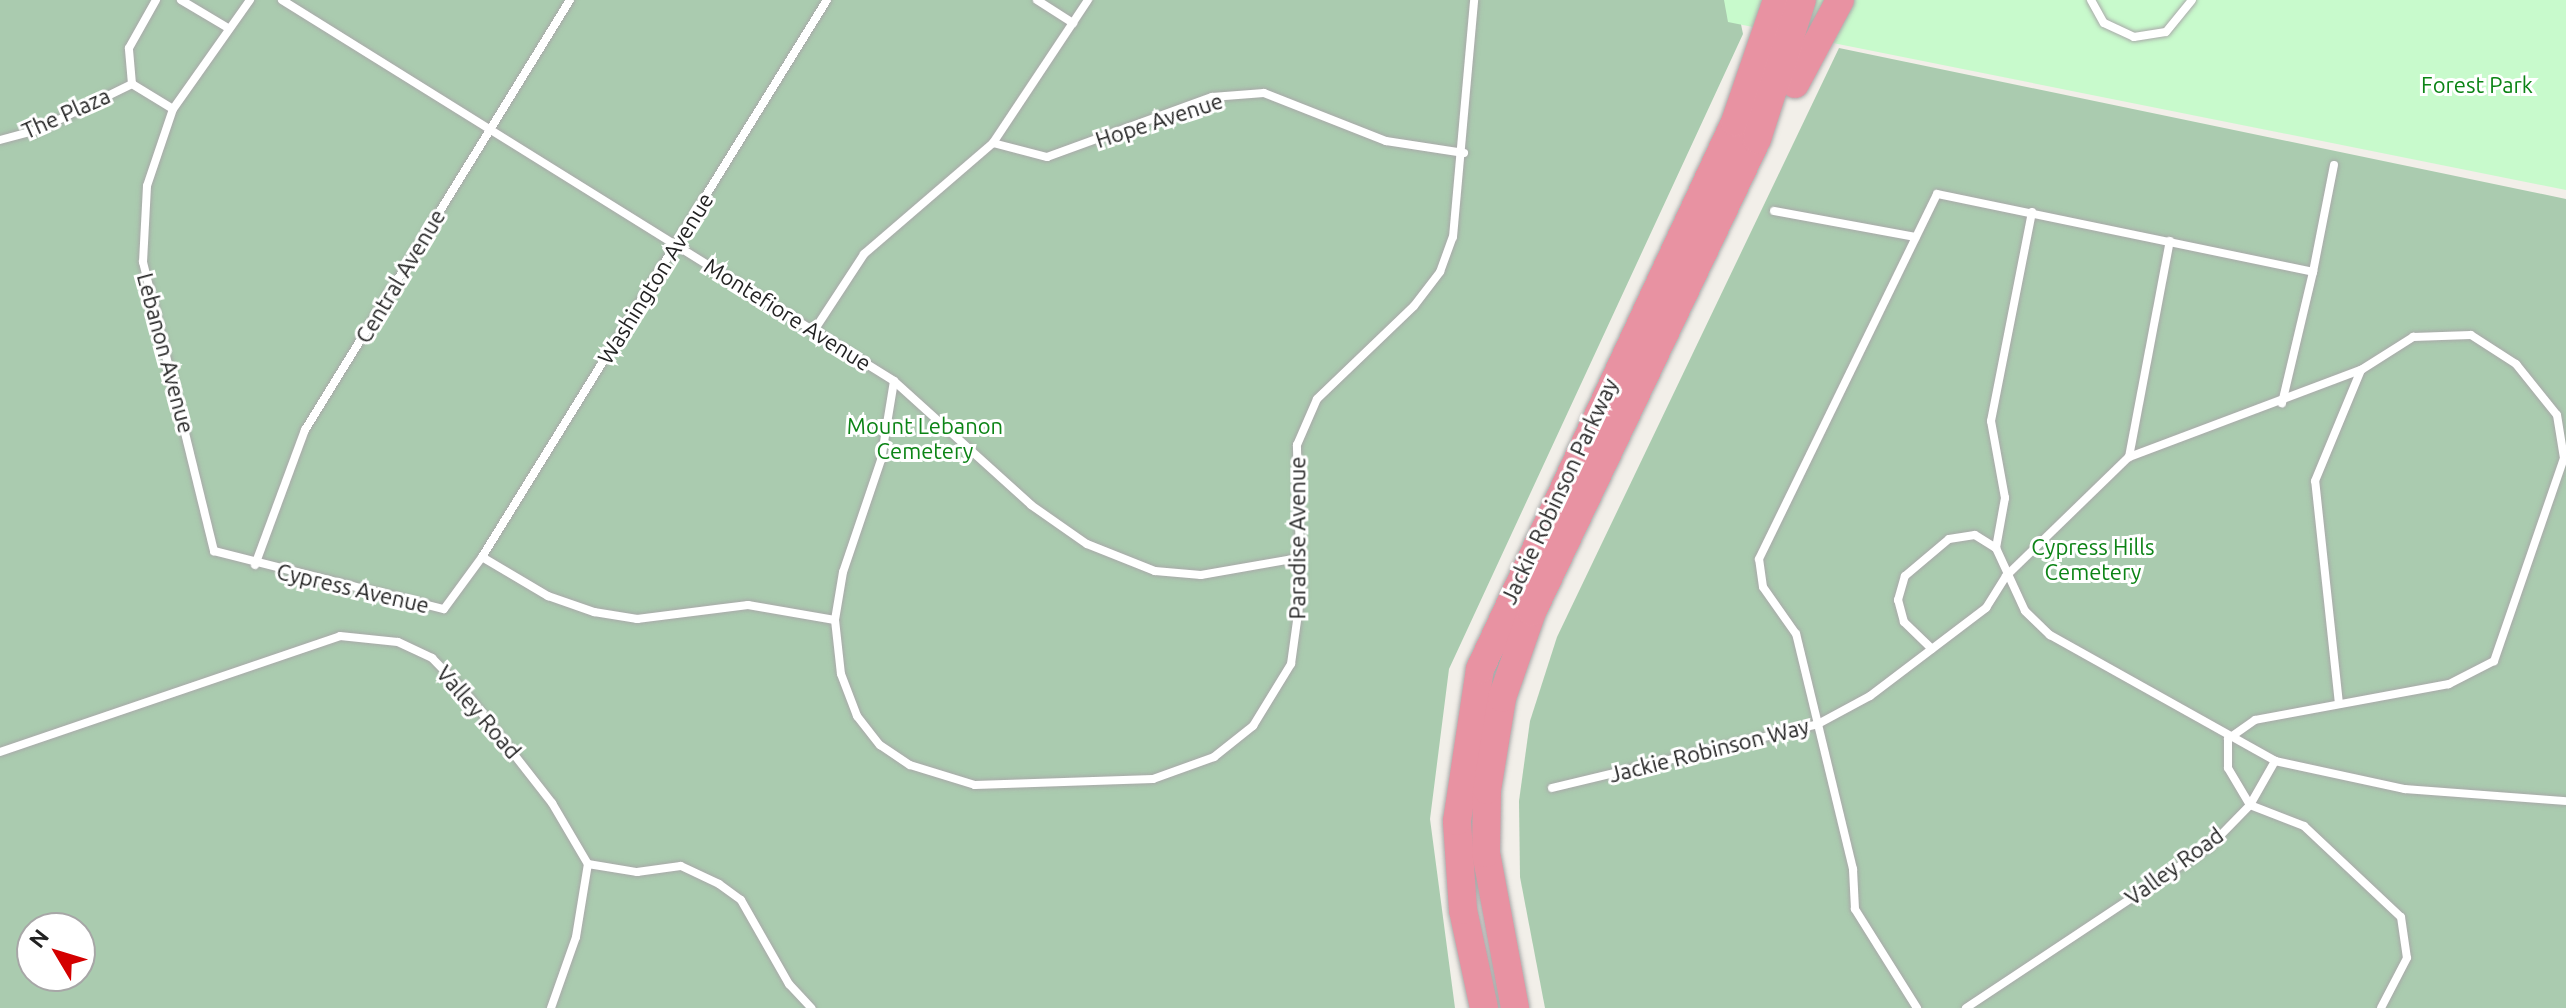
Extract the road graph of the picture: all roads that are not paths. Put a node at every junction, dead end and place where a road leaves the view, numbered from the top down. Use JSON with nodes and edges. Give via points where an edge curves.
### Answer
{"nodes":[{"id":1,"x":156,"y":0,"type":"edge"},
{"id":2,"x":181,"y":0,"type":"edge"},
{"id":3,"x":250,"y":0,"type":"edge"},
{"id":4,"x":282,"y":0,"type":"edge"},
{"id":5,"x":570,"y":0,"type":"edge"},
{"id":6,"x":827,"y":0,"type":"edge"},
{"id":7,"x":1037,"y":0,"type":"edge"},
{"id":8,"x":1088,"y":0,"type":"edge"},
{"id":9,"x":1474,"y":0,"type":"edge"},
{"id":10,"x":1777,"y":0,"type":"edge"},
{"id":11,"x":1802,"y":0,"type":"edge"},
{"id":12,"x":1840,"y":0,"type":"edge"},
{"id":13,"x":2091,"y":0,"type":"edge"},
{"id":14,"x":2192,"y":0,"type":"edge"},
{"id":15,"x":1073,"y":23,"type":"junction"},
{"id":16,"x":228,"y":28,"type":"junction"},
{"id":17,"x":132,"y":84,"type":"junction"},
{"id":18,"x":173,"y":109,"type":"junction"},
{"id":19,"x":490,"y":128,"type":"junction"},
{"id":20,"x":0,"y":140,"type":"edge"},
{"id":21,"x":993,"y":143,"type":"junction"},
{"id":22,"x":1464,"y":153,"type":"junction"},
{"id":23,"x":2334,"y":165,"type":"dead end"},
{"id":24,"x":1740,"y":173,"type":"junction"},
{"id":25,"x":1774,"y":211,"type":"dead end"},
{"id":26,"x":2032,"y":212,"type":"junction"},
{"id":27,"x":1916,"y":237,"type":"junction"},
{"id":28,"x":2170,"y":241,"type":"junction"},
{"id":29,"x":676,"y":244,"type":"junction"},
{"id":30,"x":2313,"y":272,"type":"junction"},
{"id":31,"x":815,"y":329,"type":"junction"},
{"id":32,"x":2361,"y":370,"type":"junction"},
{"id":33,"x":894,"y":381,"type":"junction"},
{"id":34,"x":2282,"y":403,"type":"junction"},
{"id":35,"x":2129,"y":457,"type":"junction"},
{"id":36,"x":1996,"y":548,"type":"junction"},
{"id":37,"x":214,"y":551,"type":"joint"},
{"id":38,"x":482,"y":557,"type":"junction"},
{"id":39,"x":1298,"y":558,"type":"junction"},
{"id":40,"x":255,"y":565,"type":"junction"},
{"id":41,"x":2006,"y":576,"type":"junction"},
{"id":42,"x":835,"y":620,"type":"junction"},
{"id":43,"x":1932,"y":649,"type":"junction"},
{"id":44,"x":2339,"y":704,"type":"junction"},
{"id":45,"x":1818,"y":724,"type":"junction"},
{"id":46,"x":2228,"y":739,"type":"junction"},
{"id":47,"x":0,"y":752,"type":"edge"},
{"id":48,"x":2275,"y":761,"type":"junction"},
{"id":49,"x":1552,"y":788,"type":"dead end"},
{"id":50,"x":2566,"y":801,"type":"edge"},
{"id":51,"x":2250,"y":805,"type":"junction"},
{"id":52,"x":588,"y":864,"type":"junction"},
{"id":53,"x":551,"y":1008,"type":"edge"},
{"id":54,"x":811,"y":1008,"type":"edge"},
{"id":55,"x":1484,"y":1008,"type":"edge"},
{"id":56,"x":1515,"y":1008,"type":"edge"},
{"id":57,"x":1917,"y":1008,"type":"edge"},
{"id":58,"x":1966,"y":1008,"type":"edge"},
{"id":59,"x":2381,"y":1008,"type":"edge"}],
"edges":[{"from":1,"to":17,"type":"lane","via":[[129,48]]},
{"from":2,"to":16,"type":"lane"},
{"from":3,"to":16,"type":"lane","name":"Lebanon Avenue"},
{"from":4,"to":19,"type":"lane","name":"Montefiore Avenue"},
{"from":5,"to":19,"type":"lane","name":"Central Avenue"},
{"from":6,"to":29,"type":"lane","name":"Washington Avenue"},
{"from":7,"to":15,"type":"lane"},
{"from":8,"to":15,"type":"lane"},
{"from":9,"to":22,"type":"lane","name":"Paradise Avenue"},
{"from":10,"to":55,"type":"highway","name":"Jackie Robinson Parkway","via":[[1735,122],[1521,569],[1476,684],[1458,792],[1457,853]]},
{"from":11,"to":24,"type":"highway","name":"Jackie Robinson Parkway","via":[[1781,77]]},
{"from":12,"to":24,"type":"highway"},
{"from":13,"to":14,"type":"lane","via":[[2104,23],[2134,37],[2166,32]]},
{"from":15,"to":21,"type":"lane"},
{"from":16,"to":18,"type":"lane","name":"Lebanon Avenue"},
{"from":17,"to":18,"type":"lane"},
{"from":17,"to":20,"type":"lane","name":"The Plaza","via":[[38,130]]},
{"from":18,"to":37,"type":"lane","name":"Lebanon Avenue","via":[[147,186],[143,262]]},
{"from":19,"to":29,"type":"lane","name":"Montefiore Avenue"},
{"from":19,"to":40,"type":"lane","name":"Central Avenue","via":[[305,430]]},
{"from":21,"to":22,"type":"lane","name":"Hope Avenue","via":[[1047,157],[1212,97],[1264,93],[1386,141]]},
{"from":21,"to":31,"type":"lane","via":[[864,254]]},
{"from":22,"to":39,"type":"lane","name":"Paradise Avenue","via":[[1453,237],[1440,272],[1317,399],[1297,445]]},
{"from":23,"to":30,"type":"lane"},
{"from":24,"to":56,"type":"highway","name":"Jackie Robinson Parkway","via":[[1532,612],[1502,698],[1487,790],[1486,853]]},
{"from":25,"to":27,"type":"lane"},
{"from":26,"to":27,"type":"lane","via":[[1937,194]]},
{"from":26,"to":28,"type":"lane"},
{"from":26,"to":36,"type":"lane","via":[[1991,421],[2005,498]]},
{"from":27,"to":45,"type":"lane","via":[[1759,559],[1763,587],[1796,634]]},
{"from":28,"to":30,"type":"lane"},
{"from":28,"to":35,"type":"lane"},
{"from":29,"to":31,"type":"lane","name":"Montefiore Avenue"},
{"from":29,"to":38,"type":"lane","name":"Washington Avenue"},
{"from":30,"to":34,"type":"lane"},
{"from":31,"to":33,"type":"lane","name":"Montefiore Avenue"},
{"from":32,"to":34,"type":"lane","name":"Jackie Robinson Way"},
{"from":32,"to":44,"type":"lane","via":[[2315,481]]},
{"from":32,"to":44,"type":"lane","name":"Jackie Robinson Way","via":[[2413,337],[2471,335],[2516,364],[2557,415],[2564,458],[2494,661],[2449,684]]},
{"from":33,"to":39,"type":"lane","name":"Montefiore Avenue","via":[[1031,505],[1087,544],[1155,571],[1201,575]]},
{"from":33,"to":42,"type":"lane","name":"Paradise Avenue","via":[[881,460],[843,572]]},
{"from":34,"to":35,"type":"lane","name":"Jackie Robinson Way"},
{"from":35,"to":41,"type":"lane","name":"Jackie Robinson Way"},
{"from":36,"to":41,"type":"lane"},
{"from":36,"to":43,"type":"lane","via":[[1975,535],[1949,539],[1905,576],[1898,600],[1904,622]]},
{"from":37,"to":40,"type":"lane","name":"Cypress Avenue"},
{"from":38,"to":40,"type":"lane","name":"Cypress Avenue","via":[[444,609]]},
{"from":38,"to":42,"type":"lane","via":[[548,596],[594,612],[637,619],[748,605]]},
{"from":39,"to":42,"type":"lane","name":"Paradise Avenue","via":[[1298,628],[1273,699],[1214,757],[1153,779],[975,785],[910,765],[880,745],[857,716],[841,674]]},
{"from":41,"to":43,"type":"lane","name":"Jackie Robinson Way","via":[[1986,608]]},
{"from":41,"to":46,"type":"lane","via":[[2025,611],[2050,635]]},
{"from":43,"to":45,"type":"lane","name":"Jackie Robinson Way"},
{"from":44,"to":46,"type":"lane","name":"Jackie Robinson Way","via":[[2255,720]]},
{"from":45,"to":49,"type":"lane","name":"Jackie Robinson Way"},
{"from":45,"to":57,"type":"lane","via":[[1853,869],[1855,909]]},
{"from":46,"to":48,"type":"lane"},
{"from":46,"to":51,"type":"lane","via":[[2228,768]]},
{"from":47,"to":52,"type":"lane","name":"Valley Road","via":[[340,636],[398,642],[432,658],[466,693],[536,781]]},
{"from":48,"to":50,"type":"lane","via":[[2405,789]]},
{"from":48,"to":51,"type":"lane","name":"Valley Road"},
{"from":51,"to":58,"type":"lane","name":"Valley Road","via":[[2211,845]]},
{"from":51,"to":59,"type":"lane","via":[[2304,826],[2401,917],[2407,958]]},
{"from":52,"to":53,"type":"lane","via":[[576,937]]},
{"from":52,"to":54,"type":"lane","via":[[637,872],[681,866],[719,884],[741,900],[789,984]]}]}
